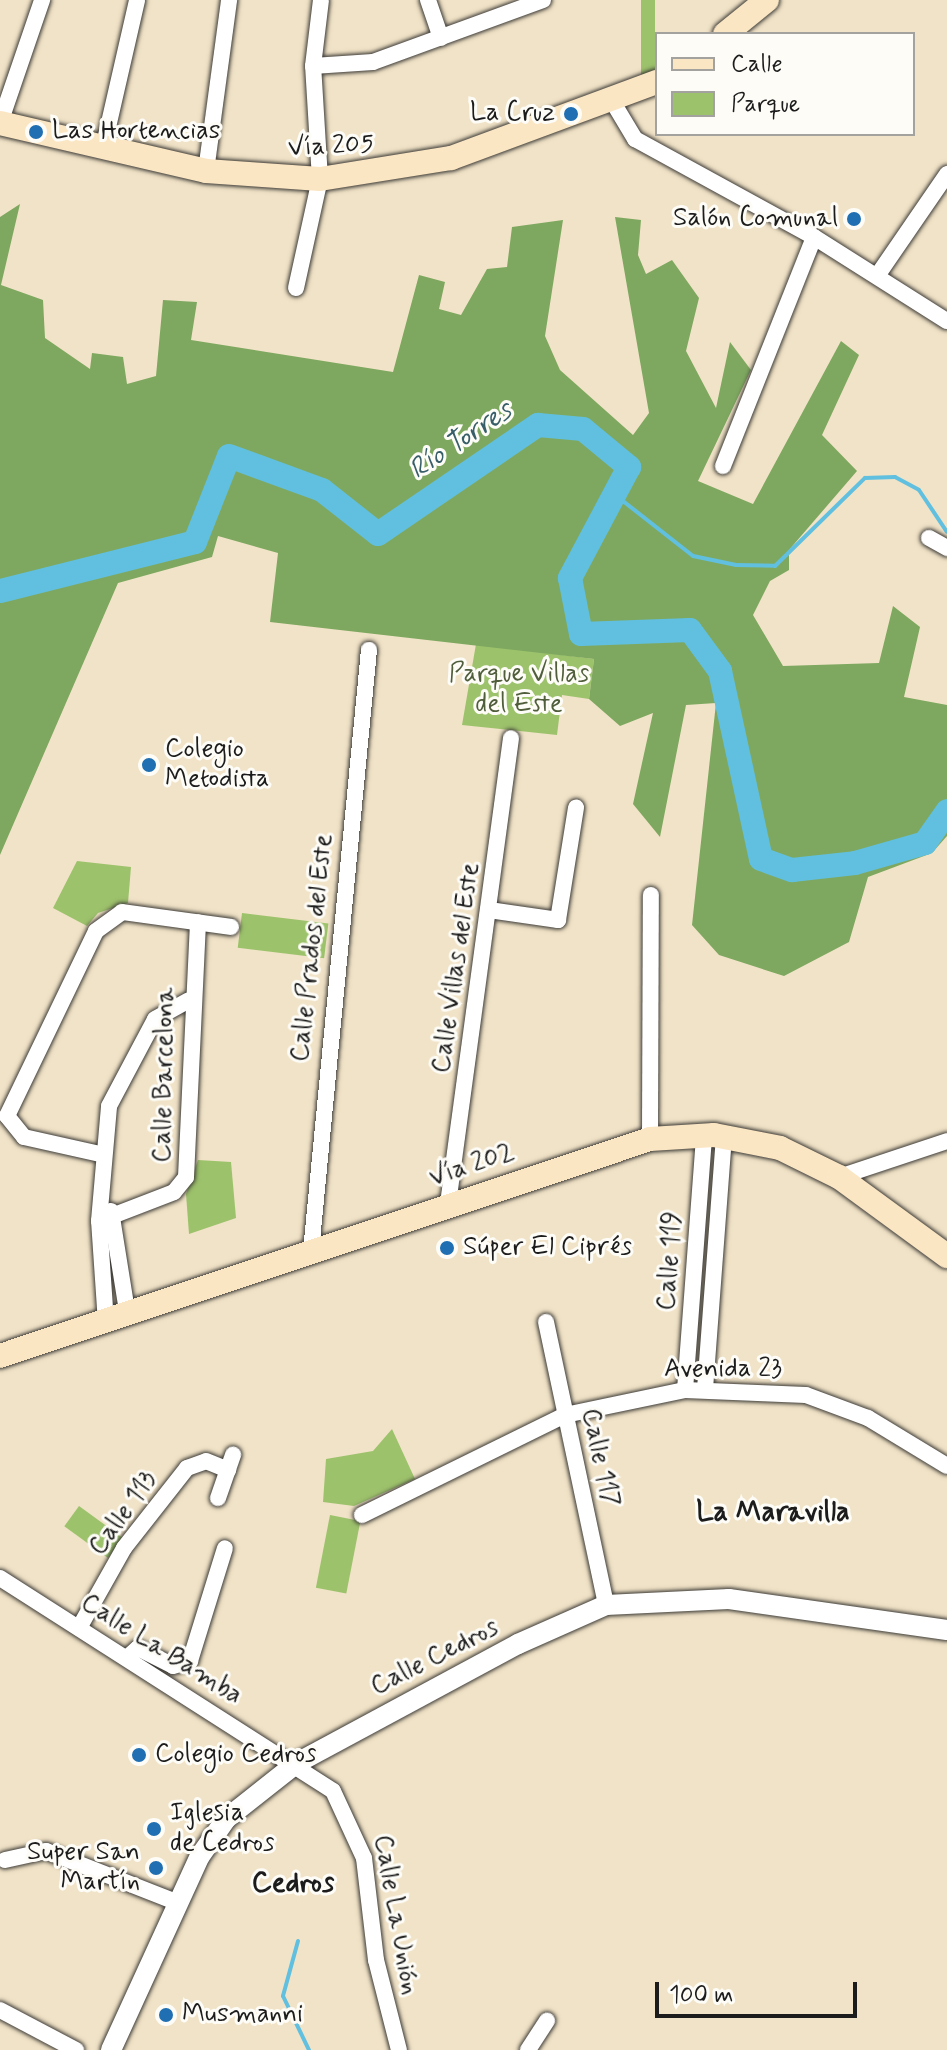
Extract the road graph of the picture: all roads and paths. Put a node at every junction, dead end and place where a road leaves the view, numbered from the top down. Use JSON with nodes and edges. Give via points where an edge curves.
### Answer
{"nodes":[{"id":1,"x":42,"y":0,"type":"edge"},
{"id":2,"x":137,"y":0,"type":"edge"},
{"id":3,"x":229,"y":0,"type":"edge"},
{"id":4,"x":321,"y":0,"type":"edge"},
{"id":5,"x":428,"y":0,"type":"edge"},
{"id":6,"x":534,"y":2,"type":"edge"},
{"id":7,"x":759,"y":3,"type":"edge"},
{"id":8,"x":727,"y":32,"type":"edge"},
{"id":9,"x":441,"y":38,"type":"junction"},
{"id":10,"x":313,"y":66,"type":"junction"},
{"id":11,"x":655,"y":83,"type":"edge"},
{"id":12,"x":611,"y":99,"type":"junction"},
{"id":13,"x":0,"y":123,"type":"edge"},
{"id":14,"x":103,"y":149,"type":"junction"},
{"id":15,"x":206,"y":171,"type":"junction"},
{"id":16,"x":947,"y":174,"type":"edge"},
{"id":17,"x":320,"y":179,"type":"junction"},
{"id":18,"x":814,"y":237,"type":"junction"},
{"id":19,"x":877,"y":276,"type":"junction"},
{"id":20,"x":296,"y":288,"type":"dead end"},
{"id":21,"x":947,"y":321,"type":"edge"},
{"id":22,"x":723,"y":466,"type":"dead end"},
{"id":23,"x":929,"y":538,"type":"dead end"},
{"id":24,"x":947,"y":548,"type":"edge"},
{"id":25,"x":369,"y":650,"type":"dead end"},
{"id":26,"x":511,"y":738,"type":"dead end"},
{"id":27,"x":576,"y":807,"type":"dead end"},
{"id":28,"x":651,"y":895,"type":"dead end"},
{"id":29,"x":489,"y":910,"type":"junction"},
{"id":30,"x":198,"y":922,"type":"junction"},
{"id":31,"x":231,"y":927,"type":"dead end"},
{"id":32,"x":188,"y":1001,"type":"junction"},
{"id":33,"x":714,"y":1136,"type":"junction"},
{"id":34,"x":650,"y":1139,"type":"junction"},
{"id":35,"x":947,"y":1141,"type":"edge"},
{"id":36,"x":100,"y":1154,"type":"junction"},
{"id":37,"x":839,"y":1177,"type":"junction"},
{"id":38,"x":448,"y":1204,"type":"junction"},
{"id":39,"x":107,"y":1219,"type":"junction"},
{"id":40,"x":311,"y":1251,"type":"junction"},
{"id":41,"x":947,"y":1256,"type":"edge"},
{"id":42,"x":117,"y":1320,"type":"junction"},
{"id":43,"x":546,"y":1322,"type":"dead end"},
{"id":44,"x":0,"y":1356,"type":"edge"},
{"id":45,"x":705,"y":1389,"type":"junction"},
{"id":46,"x":685,"y":1390,"type":"junction"},
{"id":47,"x":565,"y":1415,"type":"junction"},
{"id":48,"x":947,"y":1466,"type":"edge"},
{"id":49,"x":218,"y":1498,"type":"dead end"},
{"id":50,"x":362,"y":1515,"type":"dead end"},
{"id":51,"x":225,"y":1548,"type":"dead end"},
{"id":52,"x":0,"y":1578,"type":"edge"},
{"id":53,"x":606,"y":1605,"type":"junction"},
{"id":54,"x":79,"y":1628,"type":"junction"},
{"id":55,"x":947,"y":1630,"type":"edge"},
{"id":56,"x":128,"y":1657,"type":"junction"},
{"id":57,"x":297,"y":1763,"type":"junction"},
{"id":58,"x":5,"y":1860,"type":"dead end"},
{"id":59,"x":179,"y":1903,"type":"junction"},
{"id":60,"x":0,"y":2010,"type":"edge"},
{"id":61,"x":547,"y":2021,"type":"dead end"},
{"id":62,"x":76,"y":2050,"type":"edge"},
{"id":63,"x":111,"y":2050,"type":"edge"},
{"id":64,"x":399,"y":2050,"type":"edge"},
{"id":65,"x":528,"y":2050,"type":"edge"}],
"edges":[{"from":1,"to":13,"type":"street"},
{"from":2,"to":14,"type":"street"},
{"from":3,"to":15,"type":"street"},
{"from":4,"to":10,"type":"street"},
{"from":5,"to":9,"type":"street"},
{"from":6,"to":9,"type":"street"},
{"from":7,"to":8,"type":"main road"},
{"from":9,"to":10,"type":"street","via":[[373,62]]},
{"from":10,"to":17,"type":"street"},
{"from":11,"to":12,"type":"main road","name":"Vía 205"},
{"from":12,"to":17,"type":"main road","name":"Vía 205","via":[[451,158]]},
{"from":12,"to":18,"type":"street","via":[[635,139]]},
{"from":13,"to":14,"type":"main road","name":"Vía 205"},
{"from":14,"to":15,"type":"main road","name":"Vía 205"},
{"from":15,"to":17,"type":"main road","name":"Vía 205"},
{"from":16,"to":19,"type":"street"},
{"from":17,"to":20,"type":"street"},
{"from":18,"to":19,"type":"street"},
{"from":18,"to":22,"type":"street"},
{"from":19,"to":21,"type":"street"},
{"from":23,"to":24,"type":"street"},
{"from":25,"to":40,"type":"street","name":"Calle Prados del Este"},
{"from":26,"to":29,"type":"street","name":"Calle Villas del Este"},
{"from":27,"to":29,"type":"street","via":[[558,920]]},
{"from":28,"to":34,"type":"street"},
{"from":29,"to":38,"type":"street","name":"Calle Villas del Este"},
{"from":30,"to":31,"type":"street"},
{"from":30,"to":32,"type":"street","name":"Calle Barcelona"},
{"from":30,"to":36,"type":"street","via":[[133,912],[107,917],[9,1100],[8,1124],[16,1133],[48,1147]]},
{"from":32,"to":36,"type":"street","via":[[150,1026],[109,1106]]},
{"from":32,"to":39,"type":"street","name":"Calle Barcelona","via":[[186,1177],[174,1192]]},
{"from":33,"to":34,"type":"main road","name":"Vía 202"},
{"from":33,"to":37,"type":"main road","name":"Vía 202","via":[[780,1148]]},
{"from":33,"to":45,"type":"street","name":"Calle 119"},
{"from":33,"to":46,"type":"street","name":"Calle 119"},
{"from":34,"to":38,"type":"main road","name":"Vía 202"},
{"from":35,"to":37,"type":"street"},
{"from":36,"to":39,"type":"street"},
{"from":37,"to":41,"type":"main road","name":"Vía 202"},
{"from":38,"to":40,"type":"main road","name":"Vía 202"},
{"from":39,"to":42,"type":"street"},
{"from":40,"to":42,"type":"main road","name":"Vía 202"},
{"from":42,"to":44,"type":"main road","name":"Vía 202"},
{"from":43,"to":47,"type":"street","name":"Calle 117"},
{"from":45,"to":46,"type":"street","name":"Avenida 23"},
{"from":45,"to":48,"type":"street","name":"Avenida 23","via":[[806,1395],[868,1418]]},
{"from":46,"to":47,"type":"street","name":"Avenida 23"},
{"from":47,"to":50,"type":"street","name":"Avenida 23"},
{"from":47,"to":53,"type":"street","name":"Calle 117"},
{"from":49,"to":54,"type":"street","name":"Calle 113","via":[[231,1462],[206,1461],[187,1468],[124,1548]]},
{"from":51,"to":56,"type":"street","via":[[190,1661],[166,1665],[138,1648]]},
{"from":52,"to":54,"type":"street","name":"Calle La Bamba"},
{"from":53,"to":55,"type":"street","name":"Calle Cedros","via":[[764,1600]]},
{"from":53,"to":57,"type":"street","name":"Calle Cedros"},
{"from":54,"to":56,"type":"street","name":"Calle La Bamba"},
{"from":56,"to":57,"type":"street","name":"Calle La Bamba"},
{"from":57,"to":59,"type":"street","name":"Calle Cedros","via":[[226,1819]]},
{"from":57,"to":64,"type":"street","name":"Calle La Unión","via":[[333,1791],[355,1827]]},
{"from":58,"to":59,"type":"street","via":[[46,1851]]},
{"from":59,"to":63,"type":"street","name":"Calle Cedros"},
{"from":60,"to":62,"type":"street"},
{"from":61,"to":65,"type":"street"}]}
